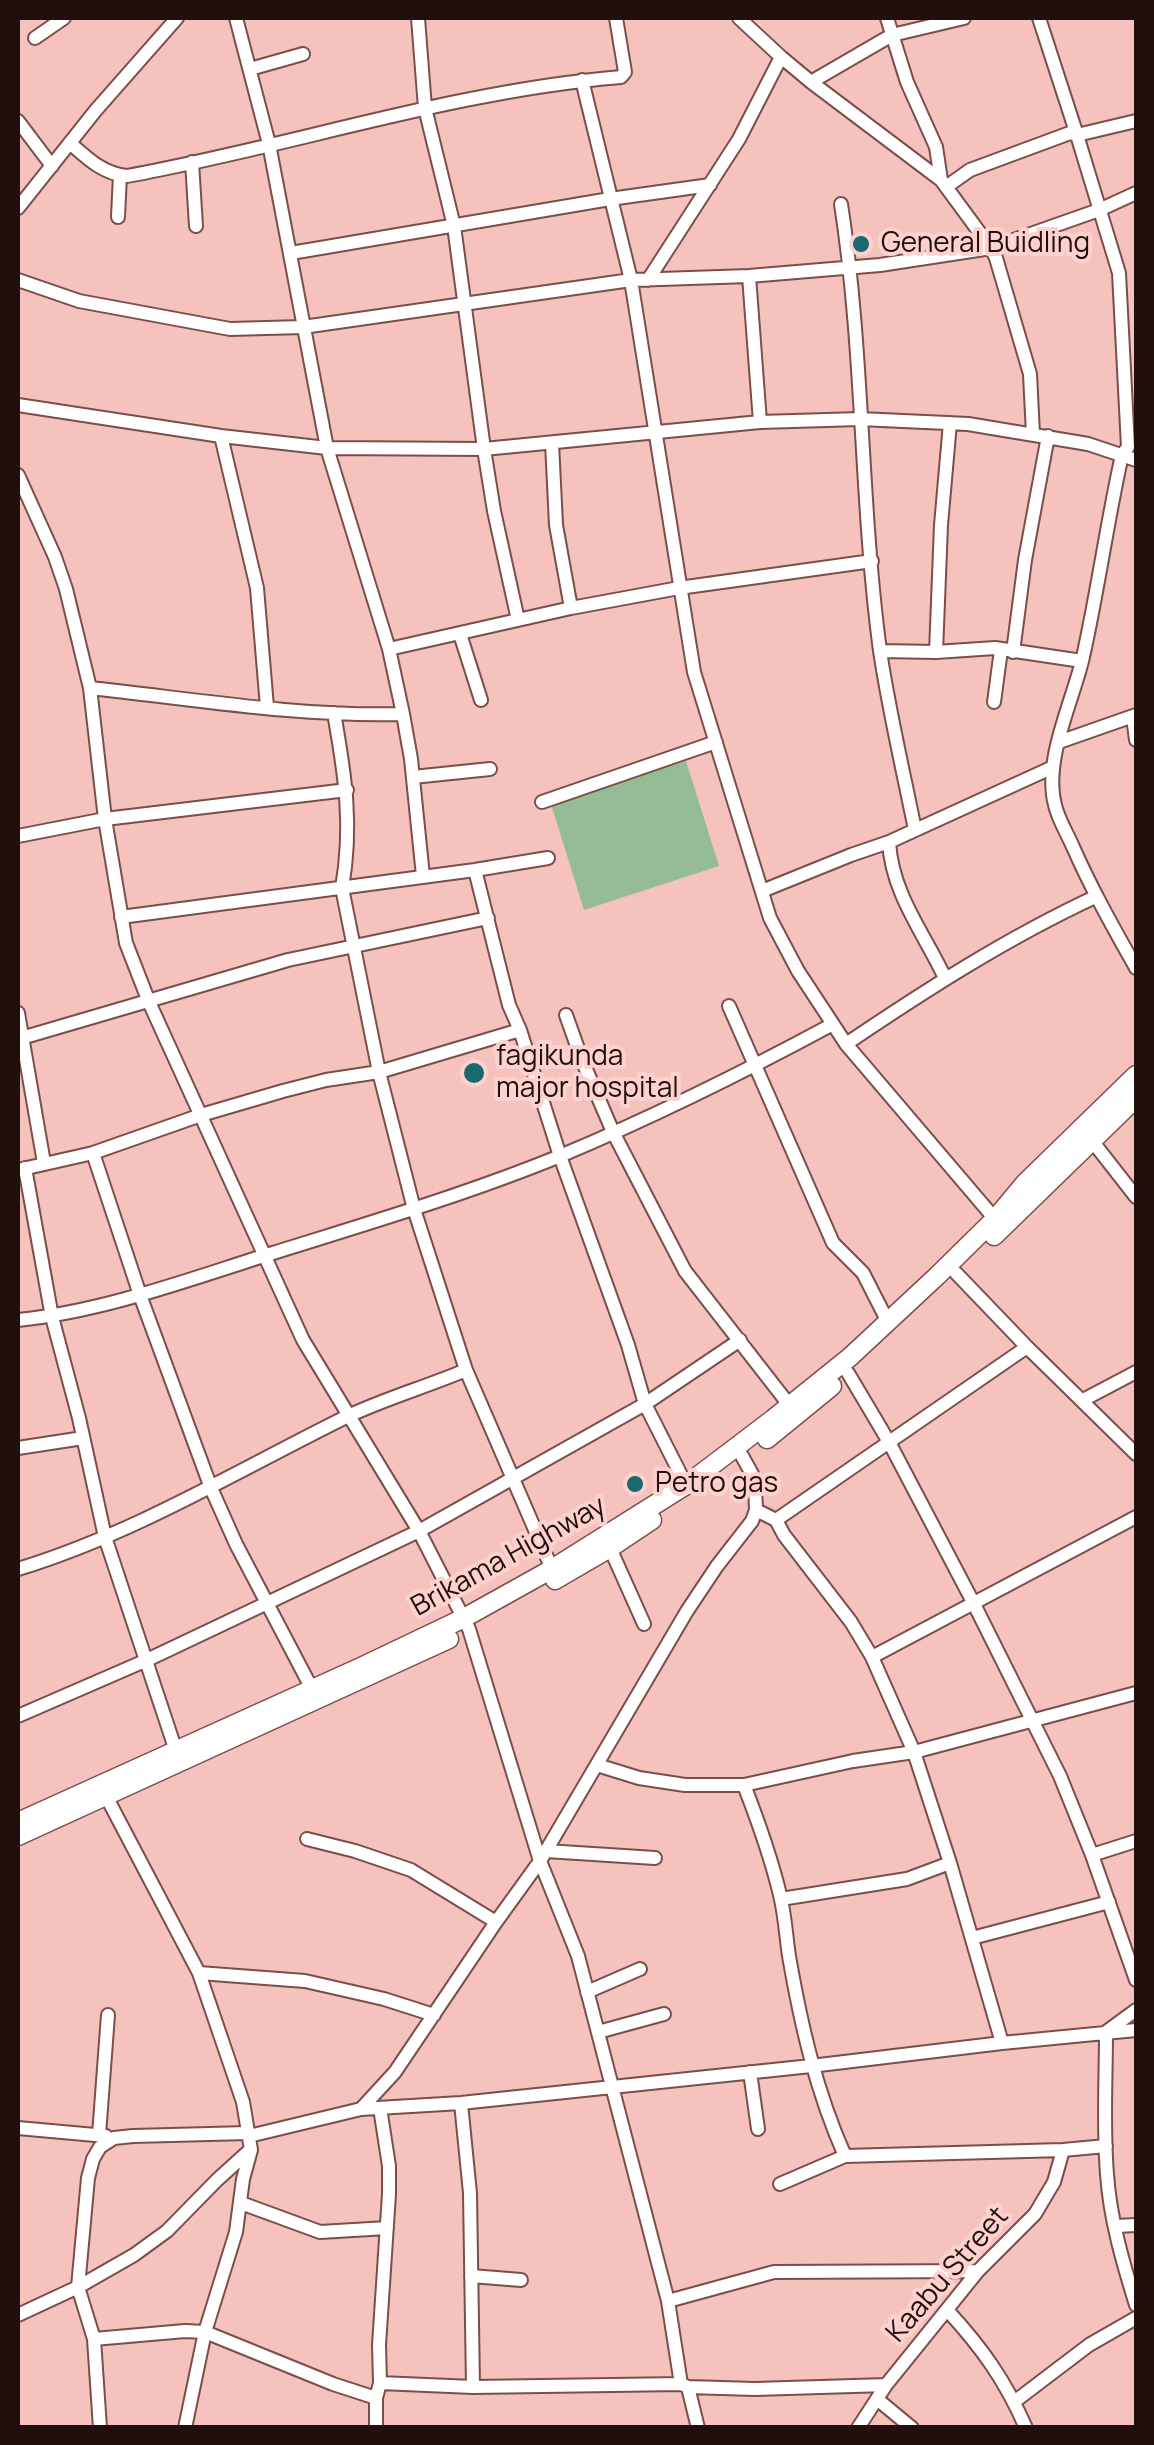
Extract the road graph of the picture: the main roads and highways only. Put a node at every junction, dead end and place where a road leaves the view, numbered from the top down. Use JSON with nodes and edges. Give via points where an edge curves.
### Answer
{"nodes":[{"id":1,"x":1136,"y":1075,"type":"edge"},
{"id":2,"x":1136,"y":1098,"type":"edge"},
{"id":3,"x":1031,"y":1189,"type":"junction"},
{"id":4,"x":740,"y":1452,"type":"junction"},
{"id":5,"x":466,"y":1624,"type":"junction"},
{"id":6,"x":18,"y":1822,"type":"edge"},
{"id":7,"x":18,"y":1836,"type":"edge"}],
"edges":[{"from":1,"to":3,"type":"highway","name":"Brikama Highway"},
{"from":2,"to":3,"type":"highway","name":"Brikama Highway","via":[[1093,1142]]},
{"from":3,"to":4,"type":"highway","name":"Brikama Highway"},
{"from":3,"to":4,"type":"highway","name":"Brikama Highway","via":[[956,1272],[848,1373]]},
{"from":4,"to":5,"type":"highway","name":"Brikama Highway"},
{"from":4,"to":5,"type":"highway","name":"Brikama Highway","via":[[610,1548]]},
{"from":5,"to":6,"type":"highway","name":"Brikama Highway"},
{"from":5,"to":7,"type":"highway","name":"Brikama Highway"}]}
